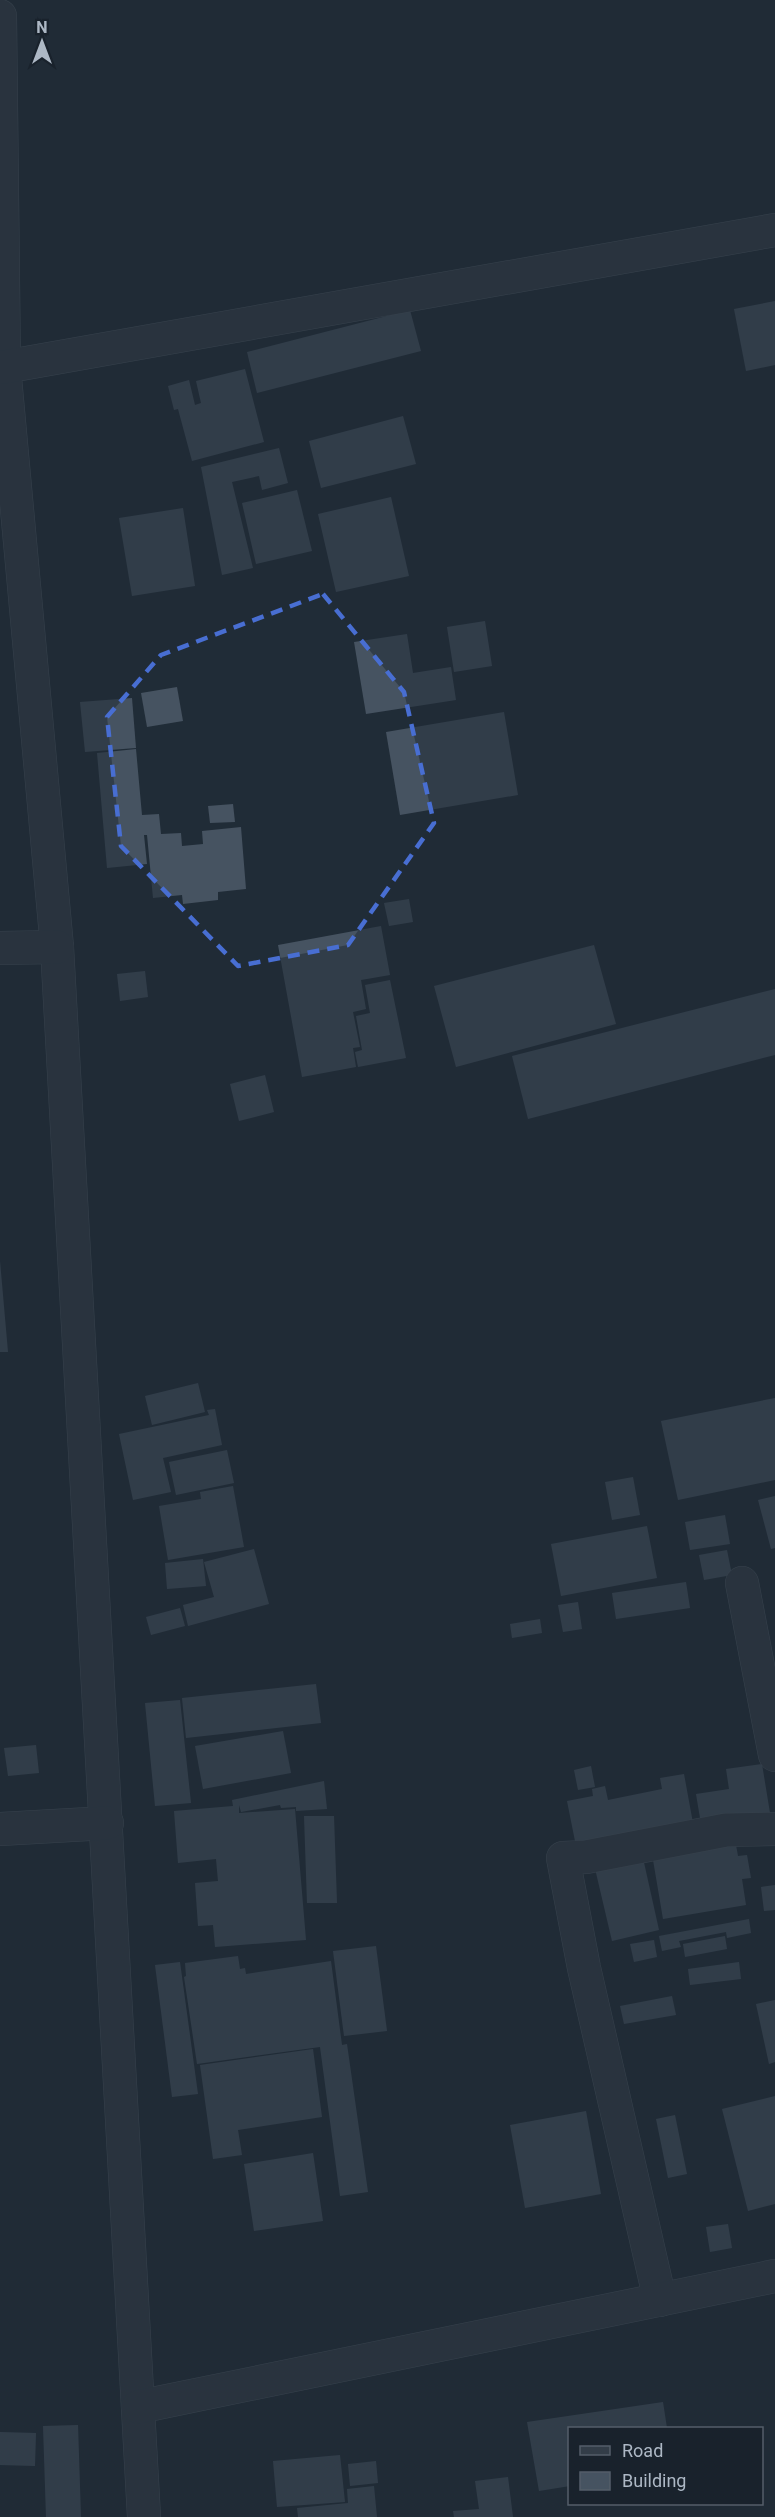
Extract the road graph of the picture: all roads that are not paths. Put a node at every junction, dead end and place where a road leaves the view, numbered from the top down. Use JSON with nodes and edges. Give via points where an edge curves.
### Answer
{"nodes":[{"id":1,"x":0,"y":16,"type":"edge"},
{"id":2,"x":775,"y":230,"type":"edge"},
{"id":3,"x":4,"y":367,"type":"junction"},
{"id":4,"x":3,"y":416,"type":"edge"},
{"id":5,"x":57,"y":947,"type":"junction"},
{"id":6,"x":0,"y":948,"type":"edge"},
{"id":7,"x":742,"y":1583,"type":"dead end"},
{"id":8,"x":775,"y":1755,"type":"edge"},
{"id":9,"x":107,"y":1823,"type":"junction"},
{"id":10,"x":0,"y":1829,"type":"edge"},
{"id":11,"x":775,"y":1829,"type":"edge"},
{"id":12,"x":775,"y":2276,"type":"edge"},
{"id":13,"x":660,"y":2300,"type":"junction"},
{"id":14,"x":138,"y":2407,"type":"junction"},
{"id":15,"x":144,"y":2517,"type":"edge"}],
"edges":[{"from":1,"to":3,"type":"street"},
{"from":2,"to":3,"type":"street"},
{"from":3,"to":4,"type":"street"},
{"from":4,"to":5,"type":"street"},
{"from":5,"to":6,"type":"street"},
{"from":5,"to":9,"type":"street"},
{"from":7,"to":8,"type":"street"},
{"from":9,"to":10,"type":"street"},
{"from":9,"to":14,"type":"street"},
{"from":11,"to":13,"type":"street","via":[[726,1830],[563,1858],[584,1968]]},
{"from":12,"to":13,"type":"street"},
{"from":13,"to":14,"type":"street"},
{"from":14,"to":15,"type":"street"}]}
